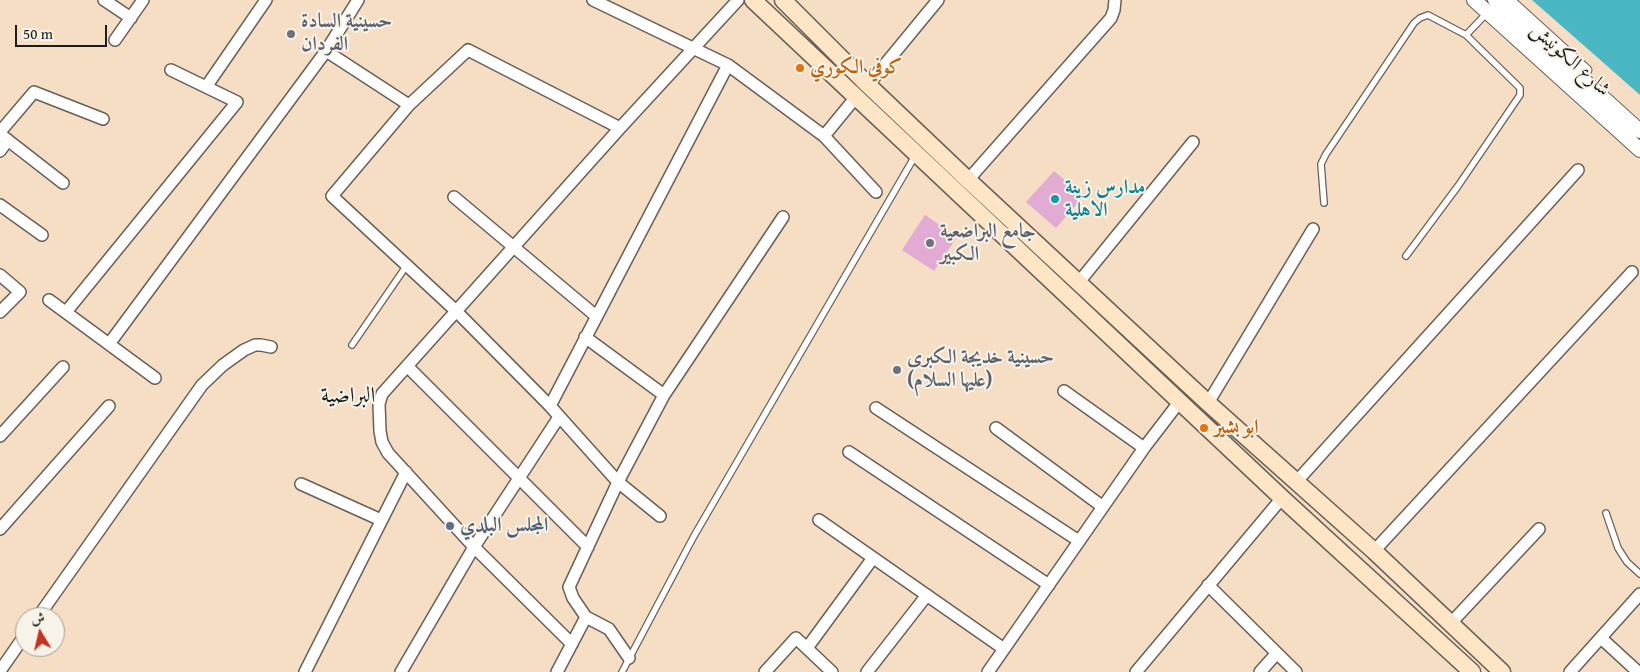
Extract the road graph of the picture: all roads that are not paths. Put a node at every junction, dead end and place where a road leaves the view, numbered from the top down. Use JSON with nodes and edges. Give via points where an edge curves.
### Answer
{"nodes":[{"id":1,"x":104,"y":0,"type":"edge"},
{"id":2,"x":143,"y":0,"type":"edge"},
{"id":3,"x":266,"y":0,"type":"edge"},
{"id":4,"x":358,"y":0,"type":"edge"},
{"id":5,"x":593,"y":0,"type":"edge"},
{"id":6,"x":738,"y":0,"type":"edge"},
{"id":7,"x":753,"y":0,"type":"edge"},
{"id":8,"x":783,"y":0,"type":"edge"},
{"id":9,"x":938,"y":0,"type":"edge"},
{"id":10,"x":1115,"y":0,"type":"edge"},
{"id":11,"x":1474,"y":0,"type":"edge"},
{"id":12,"x":1501,"y":1,"type":"edge"},
{"id":13,"x":1487,"y":12,"type":"junction"},
{"id":14,"x":130,"y":18,"type":"junction"},
{"id":15,"x":1466,"y":35,"type":"junction"},
{"id":16,"x":115,"y":40,"type":"dead end"},
{"id":17,"x":694,"y":47,"type":"junction"},
{"id":18,"x":326,"y":51,"type":"junction"},
{"id":19,"x":728,"y":64,"type":"junction"},
{"id":20,"x":171,"y":70,"type":"dead end"},
{"id":21,"x":1587,"y":70,"type":"dead end"},
{"id":22,"x":868,"y":85,"type":"junction"},
{"id":23,"x":206,"y":87,"type":"junction"},
{"id":24,"x":856,"y":97,"type":"junction"},
{"id":25,"x":409,"y":105,"type":"junction"},
{"id":26,"x":103,"y":119,"type":"dead end"},
{"id":27,"x":620,"y":128,"type":"junction"},
{"id":28,"x":1640,"y":131,"type":"edge"},
{"id":29,"x":3,"y":135,"type":"edge"},
{"id":30,"x":824,"y":136,"type":"junction"},
{"id":31,"x":1193,"y":142,"type":"dead end"},
{"id":32,"x":1640,"y":150,"type":"edge"},
{"id":33,"x":0,"y":151,"type":"edge"},
{"id":34,"x":916,"y":154,"type":"junction"},
{"id":35,"x":1578,"y":170,"type":"dead end"},
{"id":36,"x":968,"y":180,"type":"junction"},
{"id":37,"x":62,"y":183,"type":"dead end"},
{"id":38,"x":876,"y":192,"type":"dead end"},
{"id":39,"x":454,"y":197,"type":"dead end"},
{"id":40,"x":1324,"y":203,"type":"dead end"},
{"id":41,"x":0,"y":205,"type":"edge"},
{"id":42,"x":783,"y":217,"type":"dead end"},
{"id":43,"x":1313,"y":229,"type":"dead end"},
{"id":44,"x":42,"y":235,"type":"dead end"},
{"id":45,"x":514,"y":247,"type":"junction"},
{"id":46,"x":1406,"y":256,"type":"dead end"},
{"id":47,"x":407,"y":265,"type":"junction"},
{"id":48,"x":1632,"y":272,"type":"dead end"},
{"id":49,"x":0,"y":275,"type":"edge"},
{"id":50,"x":1079,"y":282,"type":"junction"},
{"id":51,"x":49,"y":300,"type":"dead end"},
{"id":52,"x":456,"y":311,"type":"junction"},
{"id":53,"x":0,"y":312,"type":"edge"},
{"id":54,"x":66,"y":312,"type":"junction"},
{"id":55,"x":596,"y":316,"type":"junction"},
{"id":56,"x":585,"y":337,"type":"junction"},
{"id":57,"x":109,"y":344,"type":"junction"},
{"id":58,"x":352,"y":345,"type":"dead end"},
{"id":59,"x":271,"y":347,"type":"dead end"},
{"id":60,"x":407,"y":366,"type":"junction"},
{"id":61,"x":63,"y":367,"type":"dead end"},
{"id":62,"x":155,"y":378,"type":"dead end"},
{"id":63,"x":1064,"y":390,"type":"dead end"},
{"id":64,"x":664,"y":395,"type":"junction"},
{"id":65,"x":1180,"y":401,"type":"junction"},
{"id":66,"x":1208,"y":403,"type":"junction"},
{"id":67,"x":109,"y":406,"type":"dead end"},
{"id":68,"x":550,"y":406,"type":"junction"},
{"id":69,"x":876,"y":408,"type":"dead end"},
{"id":70,"x":559,"y":416,"type":"junction"},
{"id":71,"x":996,"y":428,"type":"dead end"},
{"id":72,"x":0,"y":436,"type":"edge"},
{"id":73,"x":1144,"y":448,"type":"junction"},
{"id":74,"x":849,"y":452,"type":"dead end"},
{"id":75,"x":406,"y":472,"type":"junction"},
{"id":76,"x":520,"y":477,"type":"junction"},
{"id":77,"x":1297,"y":481,"type":"junction"},
{"id":78,"x":618,"y":482,"type":"junction"},
{"id":79,"x":301,"y":484,"type":"dead end"},
{"id":80,"x":1282,"y":498,"type":"junction"},
{"id":81,"x":1103,"y":507,"type":"junction"},
{"id":82,"x":1606,"y":513,"type":"dead end"},
{"id":83,"x":660,"y":516,"type":"dead end"},
{"id":84,"x":381,"y":520,"type":"junction"},
{"id":85,"x":819,"y":520,"type":"dead end"},
{"id":86,"x":0,"y":529,"type":"edge"},
{"id":87,"x":1539,"y":529,"type":"dead end"},
{"id":88,"x":1079,"y":541,"type":"junction"},
{"id":89,"x":474,"y":547,"type":"junction"},
{"id":90,"x":588,"y":547,"type":"junction"},
{"id":91,"x":1374,"y":551,"type":"junction"},
{"id":92,"x":873,"y":558,"type":"junction"},
{"id":93,"x":1640,"y":574,"type":"edge"},
{"id":94,"x":1049,"y":585,"type":"junction"},
{"id":95,"x":1208,"y":585,"type":"junction"},
{"id":96,"x":1640,"y":594,"type":"edge"},
{"id":97,"x":927,"y":595,"type":"junction"},
{"id":98,"x":45,"y":607,"type":"edge"},
{"id":99,"x":586,"y":617,"type":"junction"},
{"id":100,"x":1450,"y":624,"type":"junction"},
{"id":101,"x":1601,"y":638,"type":"junction"},
{"id":102,"x":572,"y":644,"type":"junction"},
{"id":103,"x":807,"y":648,"type":"junction"},
{"id":104,"x":15,"y":649,"type":"edge"},
{"id":105,"x":1004,"y":649,"type":"junction"},
{"id":106,"x":1476,"y":649,"type":"junction"},
{"id":107,"x":1277,"y":654,"type":"junction"},
{"id":108,"x":630,"y":658,"type":"junction"},
{"id":109,"x":1463,"y":669,"type":"edge"},
{"id":110,"x":0,"y":671,"type":"edge"},
{"id":111,"x":304,"y":672,"type":"edge"},
{"id":112,"x":401,"y":672,"type":"edge"},
{"id":113,"x":558,"y":672,"type":"edge"},
{"id":114,"x":622,"y":672,"type":"edge"},
{"id":115,"x":765,"y":672,"type":"edge"},
{"id":116,"x":832,"y":672,"type":"edge"},
{"id":117,"x":867,"y":672,"type":"edge"},
{"id":118,"x":988,"y":672,"type":"edge"},
{"id":119,"x":1136,"y":672,"type":"edge"},
{"id":120,"x":1260,"y":672,"type":"edge"},
{"id":121,"x":1296,"y":672,"type":"edge"},
{"id":122,"x":1502,"y":672,"type":"edge"},
{"id":123,"x":1570,"y":672,"type":"edge"},
{"id":124,"x":1638,"y":672,"type":"edge"}],
"edges":[{"from":1,"to":14,"type":"street"},
{"from":2,"to":14,"type":"street"},
{"from":3,"to":23,"type":"street"},
{"from":4,"to":18,"type":"street"},
{"from":5,"to":17,"type":"street"},
{"from":6,"to":17,"type":"street"},
{"from":7,"to":24,"type":"main road"},
{"from":8,"to":22,"type":"main road"},
{"from":9,"to":22,"type":"street"},
{"from":10,"to":36,"type":"street","via":[[1111,18]]},
{"from":11,"to":13,"type":"street","name":"شارع الكونيش"},
{"from":12,"to":13,"type":"lane"},
{"from":12,"to":21,"type":"street"},
{"from":12,"to":28,"type":"street","name":"شارع الكونيش"},
{"from":13,"to":15,"type":"lane"},
{"from":13,"to":32,"type":"street","name":"شارع الكونيش"},
{"from":14,"to":16,"type":"street"},
{"from":15,"to":40,"type":"lane","via":[[1428,15],[1414,23],[1326,154],[1322,164]]},
{"from":15,"to":46,"type":"lane","via":[[1520,88],[1520,96]]},
{"from":17,"to":19,"type":"street"},
{"from":17,"to":27,"type":"street"},
{"from":18,"to":25,"type":"street"},
{"from":18,"to":57,"type":"street"},
{"from":19,"to":30,"type":"street"},
{"from":19,"to":55,"type":"street"},
{"from":20,"to":23,"type":"street"},
{"from":22,"to":36,"type":"main road"},
{"from":23,"to":54,"type":"street","via":[[237,102]]},
{"from":24,"to":30,"type":"street"},
{"from":24,"to":34,"type":"main road"},
{"from":25,"to":27,"type":"street","via":[[468,50]]},
{"from":25,"to":47,"type":"street","via":[[332,196]]},
{"from":26,"to":29,"type":"street","via":[[34,92]]},
{"from":27,"to":45,"type":"street"},
{"from":29,"to":33,"type":"street"},
{"from":29,"to":37,"type":"street"},
{"from":30,"to":38,"type":"street"},
{"from":31,"to":50,"type":"street"},
{"from":34,"to":65,"type":"main road"},
{"from":34,"to":108,"type":"lane","via":[[694,536]]},
{"from":35,"to":77,"type":"street"},
{"from":36,"to":50,"type":"main road"},
{"from":39,"to":45,"type":"street"},
{"from":41,"to":44,"type":"street"},
{"from":42,"to":64,"type":"street"},
{"from":43,"to":66,"type":"street"},
{"from":45,"to":52,"type":"street"},
{"from":45,"to":55,"type":"street"},
{"from":47,"to":52,"type":"street"},
{"from":47,"to":58,"type":"lane"},
{"from":48,"to":91,"type":"street"},
{"from":49,"to":53,"type":"street","via":[[20,292]]},
{"from":50,"to":66,"type":"main road"},
{"from":51,"to":54,"type":"street"},
{"from":52,"to":60,"type":"street"},
{"from":52,"to":68,"type":"street"},
{"from":54,"to":57,"type":"street"},
{"from":55,"to":56,"type":"street"},
{"from":56,"to":64,"type":"street"},
{"from":56,"to":68,"type":"street"},
{"from":57,"to":62,"type":"street"},
{"from":59,"to":98,"type":"street","via":[[260,344],[244,350],[202,385]]},
{"from":60,"to":75,"type":"street","via":[[382,394],[378,415],[382,442]]},
{"from":60,"to":76,"type":"street"},
{"from":61,"to":72,"type":"street"},
{"from":63,"to":73,"type":"street"},
{"from":64,"to":78,"type":"street"},
{"from":65,"to":73,"type":"street"},
{"from":65,"to":80,"type":"main road"},
{"from":66,"to":77,"type":"main road"},
{"from":67,"to":86,"type":"street"},
{"from":68,"to":70,"type":"street"},
{"from":69,"to":88,"type":"street"},
{"from":70,"to":76,"type":"street"},
{"from":70,"to":78,"type":"street"},
{"from":71,"to":81,"type":"street"},
{"from":73,"to":81,"type":"street"},
{"from":74,"to":94,"type":"street"},
{"from":75,"to":84,"type":"street"},
{"from":75,"to":89,"type":"street"},
{"from":76,"to":89,"type":"street"},
{"from":76,"to":90,"type":"street"},
{"from":77,"to":80,"type":"main road"},
{"from":77,"to":91,"type":"main road"},
{"from":78,"to":83,"type":"street"},
{"from":78,"to":90,"type":"street"},
{"from":79,"to":84,"type":"street"},
{"from":80,"to":95,"type":"street"},
{"from":80,"to":109,"type":"main road"},
{"from":81,"to":88,"type":"street"},
{"from":82,"to":93,"type":"lane","via":[[1618,548]]},
{"from":84,"to":111,"type":"street"},
{"from":85,"to":92,"type":"street"},
{"from":87,"to":100,"type":"street"},
{"from":88,"to":94,"type":"street"},
{"from":89,"to":102,"type":"street"},
{"from":89,"to":112,"type":"street"},
{"from":90,"to":99,"type":"street","via":[[569,587]]},
{"from":91,"to":100,"type":"main road"},
{"from":92,"to":97,"type":"street"},
{"from":92,"to":103,"type":"street"},
{"from":94,"to":105,"type":"street"},
{"from":95,"to":107,"type":"street"},
{"from":95,"to":119,"type":"street"},
{"from":96,"to":101,"type":"street"},
{"from":97,"to":105,"type":"street"},
{"from":97,"to":117,"type":"street"},
{"from":99,"to":102,"type":"street"},
{"from":99,"to":108,"type":"street","via":[[609,629]]},
{"from":100,"to":106,"type":"main road"},
{"from":101,"to":123,"type":"street"},
{"from":101,"to":124,"type":"street"},
{"from":102,"to":113,"type":"street"},
{"from":103,"to":115,"type":"street","via":[[796,638]]},
{"from":103,"to":116,"type":"street"},
{"from":104,"to":110,"type":"street"},
{"from":105,"to":118,"type":"street"},
{"from":106,"to":109,"type":"main road"},
{"from":106,"to":122,"type":"main road"},
{"from":107,"to":120,"type":"street"},
{"from":107,"to":121,"type":"street"},
{"from":108,"to":114,"type":"lane"}]}
